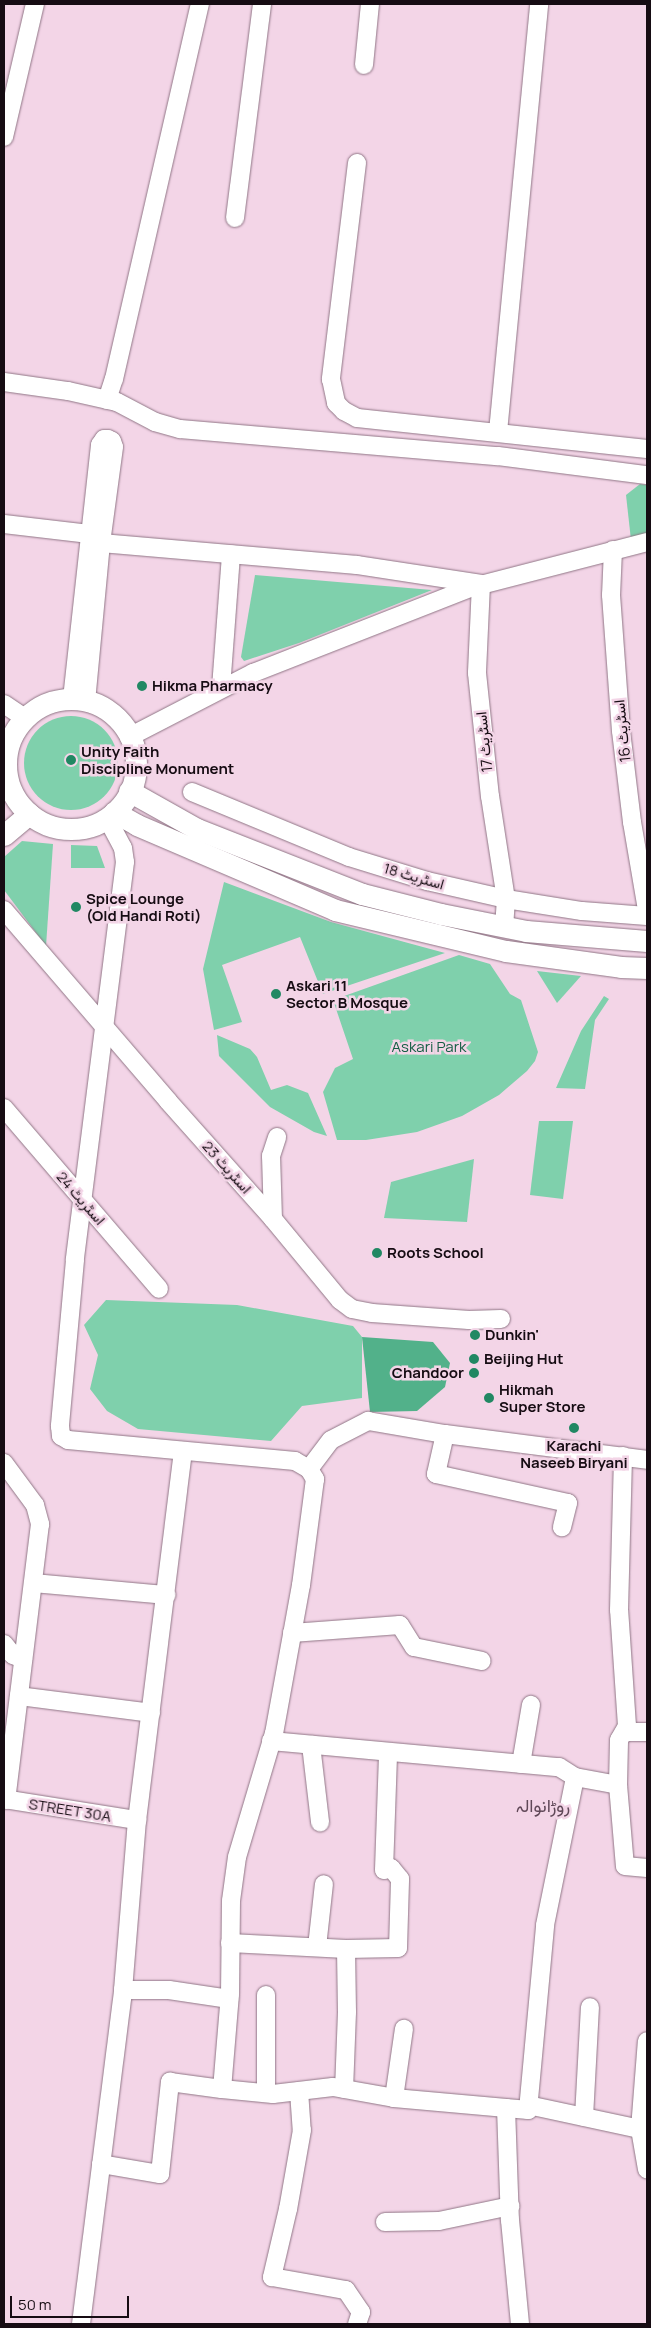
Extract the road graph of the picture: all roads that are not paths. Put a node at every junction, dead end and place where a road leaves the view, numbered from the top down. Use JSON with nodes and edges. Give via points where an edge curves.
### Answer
{"nodes":[{"id":1,"x":35,"y":4,"type":"edge"},
{"id":2,"x":200,"y":4,"type":"edge"},
{"id":3,"x":262,"y":4,"type":"edge"},
{"id":4,"x":370,"y":4,"type":"edge"},
{"id":5,"x":539,"y":4,"type":"edge"},
{"id":6,"x":364,"y":65,"type":"dead end"},
{"id":7,"x":4,"y":137,"type":"edge"},
{"id":8,"x":356,"y":163,"type":"dead end"},
{"id":9,"x":235,"y":218,"type":"dead end"},
{"id":10,"x":4,"y":382,"type":"edge"},
{"id":11,"x":107,"y":400,"type":"junction"},
{"id":12,"x":498,"y":432,"type":"junction"},
{"id":13,"x":647,"y":449,"type":"edge"},
{"id":14,"x":647,"y":475,"type":"edge"},
{"id":15,"x":4,"y":524,"type":"edge"},
{"id":16,"x":95,"y":538,"type":"junction"},
{"id":17,"x":647,"y":542,"type":"edge"},
{"id":18,"x":613,"y":550,"type":"junction"},
{"id":19,"x":231,"y":554,"type":"junction"},
{"id":20,"x":481,"y":584,"type":"junction"},
{"id":21,"x":220,"y":688,"type":"junction"},
{"id":22,"x":79,"y":700,"type":"junction"},
{"id":23,"x":4,"y":704,"type":"edge"},
{"id":24,"x":25,"y":718,"type":"junction"},
{"id":25,"x":129,"y":736,"type":"junction"},
{"id":26,"x":129,"y":791,"type":"junction"},
{"id":27,"x":192,"y":792,"type":"dead end"},
{"id":28,"x":10,"y":803,"type":"edge"},
{"id":29,"x":29,"y":814,"type":"junction"},
{"id":30,"x":110,"y":815,"type":"junction"},
{"id":31,"x":4,"y":835,"type":"edge"},
{"id":32,"x":506,"y":899,"type":"junction"},
{"id":33,"x":4,"y":910,"type":"edge"},
{"id":34,"x":647,"y":910,"type":"edge"},
{"id":35,"x":647,"y":916,"type":"edge"},
{"id":36,"x":504,"y":927,"type":"junction"},
{"id":37,"x":647,"y":942,"type":"edge"},
{"id":38,"x":647,"y":968,"type":"edge"},
{"id":39,"x":103,"y":1024,"type":"junction"},
{"id":40,"x":4,"y":1108,"type":"edge"},
{"id":41,"x":277,"y":1137,"type":"dead end"},
{"id":42,"x":83,"y":1200,"type":"junction"},
{"id":43,"x":273,"y":1219,"type":"junction"},
{"id":44,"x":159,"y":1289,"type":"dead end"},
{"id":45,"x":502,"y":1319,"type":"dead end"},
{"id":46,"x":445,"y":1434,"type":"junction"},
{"id":47,"x":183,"y":1451,"type":"junction"},
{"id":48,"x":623,"y":1456,"type":"junction"},
{"id":49,"x":647,"y":1460,"type":"edge"},
{"id":50,"x":4,"y":1463,"type":"edge"},
{"id":51,"x":309,"y":1469,"type":"junction"},
{"id":52,"x":562,"y":1527,"type":"dead end"},
{"id":53,"x":34,"y":1583,"type":"junction"},
{"id":54,"x":166,"y":1595,"type":"junction"},
{"id":55,"x":292,"y":1633,"type":"junction"},
{"id":56,"x":4,"y":1644,"type":"edge"},
{"id":57,"x":23,"y":1659,"type":"junction"},
{"id":58,"x":482,"y":1662,"type":"dead end"},
{"id":59,"x":19,"y":1696,"type":"junction"},
{"id":60,"x":531,"y":1705,"type":"dead end"},
{"id":61,"x":151,"y":1713,"type":"junction"},
{"id":62,"x":624,"y":1732,"type":"junction"},
{"id":63,"x":647,"y":1732,"type":"edge"},
{"id":64,"x":271,"y":1741,"type":"junction"},
{"id":65,"x":311,"y":1745,"type":"junction"},
{"id":66,"x":388,"y":1753,"type":"junction"},
{"id":67,"x":522,"y":1764,"type":"junction"},
{"id":68,"x":575,"y":1777,"type":"junction"},
{"id":69,"x":618,"y":1785,"type":"junction"},
{"id":70,"x":5,"y":1799,"type":"edge"},
{"id":71,"x":137,"y":1820,"type":"junction"},
{"id":72,"x":320,"y":1822,"type":"dead end"},
{"id":73,"x":647,"y":1868,"type":"edge"},
{"id":74,"x":324,"y":1884,"type":"dead end"},
{"id":75,"x":230,"y":1943,"type":"junction"},
{"id":76,"x":317,"y":1948,"type":"junction"},
{"id":77,"x":346,"y":1949,"type":"junction"},
{"id":78,"x":123,"y":1990,"type":"junction"},
{"id":79,"x":266,"y":1995,"type":"dead end"},
{"id":80,"x":229,"y":1999,"type":"junction"},
{"id":81,"x":590,"y":2007,"type":"dead end"},
{"id":82,"x":404,"y":2029,"type":"dead end"},
{"id":83,"x":647,"y":2041,"type":"edge"},
{"id":84,"x":222,"y":2089,"type":"junction"},
{"id":85,"x":344,"y":2089,"type":"junction"},
{"id":86,"x":300,"y":2091,"type":"junction"},
{"id":87,"x":266,"y":2093,"type":"junction"},
{"id":88,"x":394,"y":2098,"type":"junction"},
{"id":89,"x":528,"y":2105,"type":"junction"},
{"id":90,"x":506,"y":2108,"type":"junction"},
{"id":91,"x":584,"y":2117,"type":"junction"},
{"id":92,"x":640,"y":2129,"type":"junction"},
{"id":93,"x":646,"y":2160,"type":"edge"},
{"id":94,"x":101,"y":2164,"type":"junction"},
{"id":95,"x":510,"y":2206,"type":"junction"},
{"id":96,"x":385,"y":2222,"type":"dead end"},
{"id":97,"x":80,"y":2324,"type":"edge"},
{"id":98,"x":357,"y":2324,"type":"edge"},
{"id":99,"x":520,"y":2324,"type":"edge"}],
"edges":[{"from":1,"to":7,"type":"street"},
{"from":2,"to":11,"type":"street"},
{"from":3,"to":9,"type":"street"},
{"from":4,"to":6,"type":"street"},
{"from":5,"to":12,"type":"street"},
{"from":8,"to":12,"type":"street","via":[[331,379],[336,402],[344,412],[357,418]]},
{"from":10,"to":11,"type":"street"},
{"from":11,"to":14,"type":"street","via":[[155,422],[180,429],[498,456]]},
{"from":12,"to":13,"type":"street"},
{"from":15,"to":16,"type":"street"},
{"from":16,"to":19,"type":"street"},
{"from":16,"to":22,"type":"street"},
{"from":17,"to":18,"type":"street"},
{"from":18,"to":20,"type":"street"},
{"from":18,"to":34,"type":"street","name":"اسٹریٹ 16","via":[[611,595],[620,731]]},
{"from":19,"to":20,"type":"street","via":[[357,565]]},
{"from":19,"to":21,"type":"street"},
{"from":20,"to":21,"type":"street","via":[[283,660]]},
{"from":20,"to":32,"type":"street","name":"اسٹریٹ 17","via":[[477,673],[490,796]]},
{"from":21,"to":25,"type":"street"},
{"from":22,"to":24,"type":"street","via":[[46,703]]},
{"from":22,"to":25,"type":"street","via":[[112,714]]},
{"from":23,"to":24,"type":"street"},
{"from":24,"to":28,"type":"street","via":[[14,731],[8,747]]},
{"from":25,"to":26,"type":"street","via":[[135,764]]},
{"from":26,"to":30,"type":"street"},
{"from":26,"to":36,"type":"street","via":[[197,829],[362,894]]},
{"from":27,"to":32,"type":"street","name":"اسٹریٹ 18","via":[[349,857],[427,881]]},
{"from":28,"to":29,"type":"street"},
{"from":29,"to":30,"type":"street","via":[[47,824],[68,829],[88,826]]},
{"from":29,"to":31,"type":"street"},
{"from":30,"to":38,"type":"street","via":[[335,910],[506,951],[621,968]]},
{"from":30,"to":39,"type":"street","via":[[125,862]]},
{"from":32,"to":35,"type":"street","name":"اسٹریٹ 18"},
{"from":32,"to":36,"type":"street","name":"اسٹریٹ 17"},
{"from":33,"to":39,"type":"street","name":"اسٹریٹ 23"},
{"from":36,"to":37,"type":"street"},
{"from":39,"to":42,"type":"street"},
{"from":39,"to":43,"type":"street","name":"اسٹریٹ 23"},
{"from":40,"to":42,"type":"street","name":"اسٹریٹ 24"},
{"from":41,"to":43,"type":"street","via":[[272,1156]]},
{"from":42,"to":44,"type":"street","name":"اسٹریٹ 24"},
{"from":42,"to":47,"type":"street","via":[[61,1436],[68,1440]]},
{"from":43,"to":45,"type":"street","name":"اسٹریٹ 23","via":[[340,1300],[352,1309],[411,1316]]},
{"from":46,"to":48,"type":"street"},
{"from":46,"to":51,"type":"street","via":[[368,1421],[331,1440]]},
{"from":46,"to":52,"type":"street","via":[[436,1474],[568,1504]]},
{"from":47,"to":51,"type":"street","via":[[295,1462]]},
{"from":47,"to":54,"type":"street"},
{"from":48,"to":49,"type":"street"},
{"from":48,"to":62,"type":"street","via":[[619,1610]]},
{"from":50,"to":53,"type":"street","via":[[36,1505],[40,1524]]},
{"from":51,"to":55,"type":"street","via":[[315,1479]]},
{"from":53,"to":54,"type":"street"},
{"from":53,"to":57,"type":"street"},
{"from":54,"to":61,"type":"street"},
{"from":55,"to":58,"type":"street","via":[[400,1625],[414,1646]]},
{"from":55,"to":64,"type":"street"},
{"from":56,"to":57,"type":"street"},
{"from":57,"to":59,"type":"street"},
{"from":59,"to":61,"type":"street"},
{"from":59,"to":70,"type":"street"},
{"from":60,"to":67,"type":"street"},
{"from":61,"to":71,"type":"street"},
{"from":62,"to":63,"type":"street"},
{"from":62,"to":69,"type":"street","via":[[619,1740]]},
{"from":64,"to":65,"type":"street"},
{"from":64,"to":75,"type":"street","via":[[237,1857]]},
{"from":65,"to":66,"type":"street"},
{"from":65,"to":72,"type":"street"},
{"from":66,"to":67,"type":"street"},
{"from":66,"to":77,"type":"street","via":[[384,1870],[391,1868],[400,1879],[398,1948]]},
{"from":67,"to":68,"type":"street","via":[[559,1767]]},
{"from":68,"to":69,"type":"street"},
{"from":68,"to":89,"type":"street","via":[[545,1925]]},
{"from":69,"to":73,"type":"street","via":[[625,1866]]},
{"from":70,"to":71,"type":"street","name":"STREET 30A"},
{"from":71,"to":78,"type":"street"},
{"from":74,"to":76,"type":"street"},
{"from":75,"to":76,"type":"street"},
{"from":75,"to":80,"type":"street"},
{"from":76,"to":77,"type":"street"},
{"from":77,"to":85,"type":"street","via":[[348,2012]]},
{"from":78,"to":80,"type":"street","via":[[169,1990]]},
{"from":78,"to":94,"type":"street"},
{"from":79,"to":87,"type":"street"},
{"from":80,"to":84,"type":"street"},
{"from":81,"to":91,"type":"street"},
{"from":82,"to":88,"type":"street"},
{"from":83,"to":92,"type":"street"},
{"from":84,"to":87,"type":"street"},
{"from":84,"to":94,"type":"street","via":[[170,2082],[160,2174]]},
{"from":85,"to":86,"type":"street"},
{"from":85,"to":88,"type":"street"},
{"from":86,"to":87,"type":"street"},
{"from":86,"to":98,"type":"street","via":[[302,2130],[272,2277],[346,2290],[360,2312]]},
{"from":88,"to":90,"type":"street"},
{"from":89,"to":90,"type":"street","via":[[528,2110]]},
{"from":89,"to":91,"type":"street"},
{"from":90,"to":95,"type":"street"},
{"from":91,"to":92,"type":"street"},
{"from":92,"to":93,"type":"street"},
{"from":94,"to":97,"type":"street"},
{"from":95,"to":96,"type":"street","via":[[439,2221]]},
{"from":95,"to":99,"type":"street"}]}
